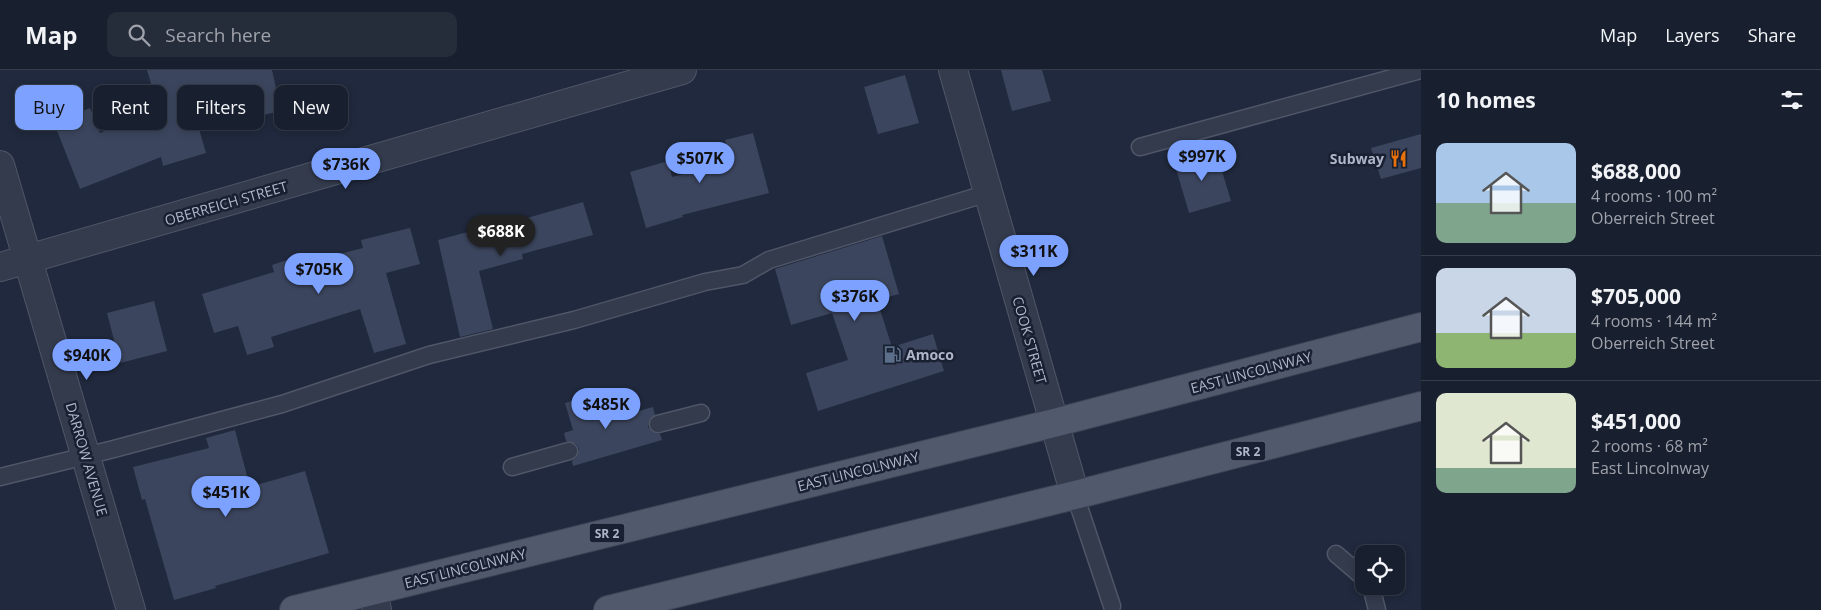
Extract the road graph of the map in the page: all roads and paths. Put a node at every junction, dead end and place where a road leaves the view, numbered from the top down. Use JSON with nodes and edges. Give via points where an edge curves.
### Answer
{"nodes":[{"id":1,"x":682,"y":70,"type":"edge"},
{"id":2,"x":953,"y":70,"type":"edge"},
{"id":3,"x":1421,"y":70,"type":"edge"},
{"id":4,"x":1140,"y":147,"type":"dead end"},
{"id":5,"x":0,"y":165,"type":"edge"},
{"id":6,"x":988,"y":193,"type":"junction"},
{"id":7,"x":29,"y":260,"type":"junction"},
{"id":8,"x":0,"y":267,"type":"edge"},
{"id":9,"x":1421,"y":327,"type":"edge"},
{"id":10,"x":1421,"y":406,"type":"edge"},
{"id":11,"x":701,"y":413,"type":"dead end"},
{"id":12,"x":1054,"y":423,"type":"junction"},
{"id":13,"x":658,"y":424,"type":"dead end"},
{"id":14,"x":569,"y":451,"type":"dead end"},
{"id":15,"x":86,"y":456,"type":"junction"},
{"id":16,"x":512,"y":467,"type":"dead end"},
{"id":17,"x":0,"y":477,"type":"edge"},
{"id":18,"x":1075,"y":495,"type":"junction"},
{"id":19,"x":1336,"y":554,"type":"dead end"},
{"id":20,"x":1355,"y":570,"type":"edge"},
{"id":21,"x":1373,"y":595,"type":"edge"},
{"id":22,"x":375,"y":600,"type":"edge"},
{"id":23,"x":655,"y":604,"type":"edge"},
{"id":24,"x":1112,"y":606,"type":"dead end"},
{"id":25,"x":131,"y":610,"type":"edge"},
{"id":26,"x":294,"y":610,"type":"edge"},
{"id":27,"x":608,"y":610,"type":"edge"},
{"id":28,"x":1377,"y":610,"type":"edge"}],
"edges":[{"from":1,"to":7,"type":"street","name":"OBERREICH STREET"},
{"from":2,"to":6,"type":"street","name":"COOK STREET"},
{"from":3,"to":4,"type":"lane"},
{"from":5,"to":7,"type":"street","name":"DARROW AVENUE"},
{"from":6,"to":12,"type":"street","name":"COOK STREET"},
{"from":6,"to":15,"type":"lane","via":[[769,260],[743,275],[705,282],[574,320],[429,355],[282,404]]},
{"from":7,"to":8,"type":"street","name":"OBERREICH STREET"},
{"from":7,"to":15,"type":"street","name":"DARROW AVENUE"},
{"from":9,"to":12,"type":"main road","name":"EAST LINCOLNWAY","number":"SR 2"},
{"from":10,"to":18,"type":"main road","number":"SR 2"},
{"from":11,"to":13,"type":"lane"},
{"from":12,"to":18,"type":"street","name":"COOK STREET"},
{"from":12,"to":22,"type":"main road","name":"EAST LINCOLNWAY","number":"SR 2"},
{"from":14,"to":16,"type":"lane"},
{"from":15,"to":17,"type":"lane"},
{"from":15,"to":25,"type":"street","name":"DARROW AVENUE"},
{"from":18,"to":23,"type":"main road","number":"SR 2"},
{"from":18,"to":24,"type":"lane"},
{"from":19,"to":20,"type":"lane"},
{"from":21,"to":28,"type":"lane"},
{"from":22,"to":26,"type":"main road","name":"EAST LINCOLNWAY","number":"SR 2"},
{"from":23,"to":27,"type":"main road","number":"SR 2"}]}
